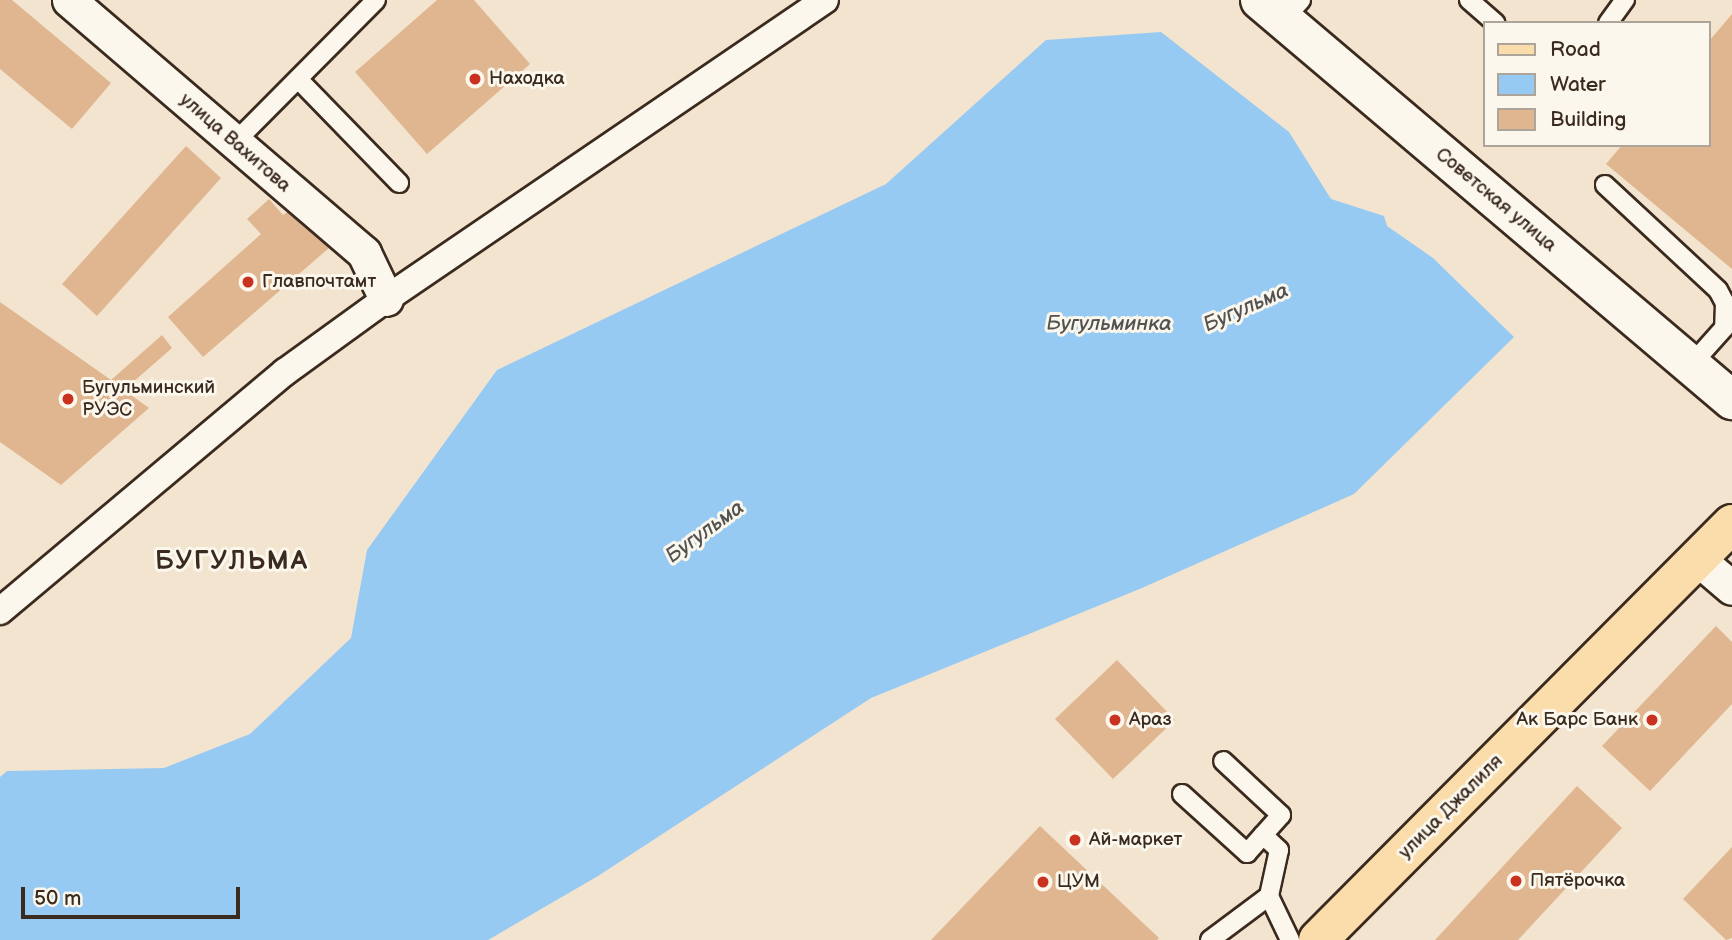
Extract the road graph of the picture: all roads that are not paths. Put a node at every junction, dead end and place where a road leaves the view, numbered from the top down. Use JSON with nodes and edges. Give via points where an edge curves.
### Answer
{"nodes":[{"id":1,"x":69,"y":0,"type":"edge"},
{"id":2,"x":376,"y":0,"type":"edge"},
{"id":3,"x":825,"y":0,"type":"edge"},
{"id":4,"x":1469,"y":0,"type":"edge"},
{"id":5,"x":1625,"y":0,"type":"edge"},
{"id":6,"x":1281,"y":7,"type":"edge"},
{"id":7,"x":1493,"y":21,"type":"edge"},
{"id":8,"x":1609,"y":21,"type":"edge"},
{"id":9,"x":298,"y":79,"type":"junction"},
{"id":10,"x":235,"y":142,"type":"junction"},
{"id":11,"x":399,"y":183,"type":"dead end"},
{"id":12,"x":1605,"y":185,"type":"dead end"},
{"id":13,"x":386,"y":299,"type":"junction"},
{"id":14,"x":1691,"y":365,"type":"junction"},
{"id":15,"x":1732,"y":400,"type":"edge"},
{"id":16,"x":1732,"y":524,"type":"edge"},
{"id":17,"x":1699,"y":560,"type":"junction"},
{"id":18,"x":1732,"y":588,"type":"edge"},
{"id":19,"x":0,"y":611,"type":"edge"},
{"id":20,"x":1223,"y":761,"type":"dead end"},
{"id":21,"x":1182,"y":794,"type":"dead end"},
{"id":22,"x":1263,"y":835,"type":"junction"},
{"id":23,"x":1269,"y":896,"type":"junction"},
{"id":24,"x":1210,"y":940,"type":"edge"},
{"id":25,"x":1290,"y":940,"type":"edge"},
{"id":26,"x":1318,"y":940,"type":"edge"}],
"edges":[{"from":1,"to":10,"type":"street","name":"улица Вахитова"},
{"from":2,"to":9,"type":"lane"},
{"from":3,"to":13,"type":"street"},
{"from":4,"to":7,"type":"lane"},
{"from":5,"to":8,"type":"lane"},
{"from":6,"to":14,"type":"street","name":"Советская улица"},
{"from":9,"to":10,"type":"lane"},
{"from":9,"to":11,"type":"lane"},
{"from":10,"to":13,"type":"street","name":"улица Вахитова","via":[[364,253]]},
{"from":12,"to":14,"type":"lane","via":[[1717,290],[1725,303],[1724,328]]},
{"from":13,"to":19,"type":"street","via":[[285,372]]},
{"from":14,"to":15,"type":"street","name":"Советская улица"},
{"from":16,"to":17,"type":"main road","name":"улица Джалиля"},
{"from":17,"to":18,"type":"street"},
{"from":17,"to":26,"type":"main road","name":"улица Джалиля"},
{"from":20,"to":22,"type":"lane","via":[[1282,815]]},
{"from":21,"to":22,"type":"lane","via":[[1247,853]]},
{"from":22,"to":23,"type":"lane","via":[[1279,850]]},
{"from":23,"to":24,"type":"lane"},
{"from":23,"to":25,"type":"lane"}]}
